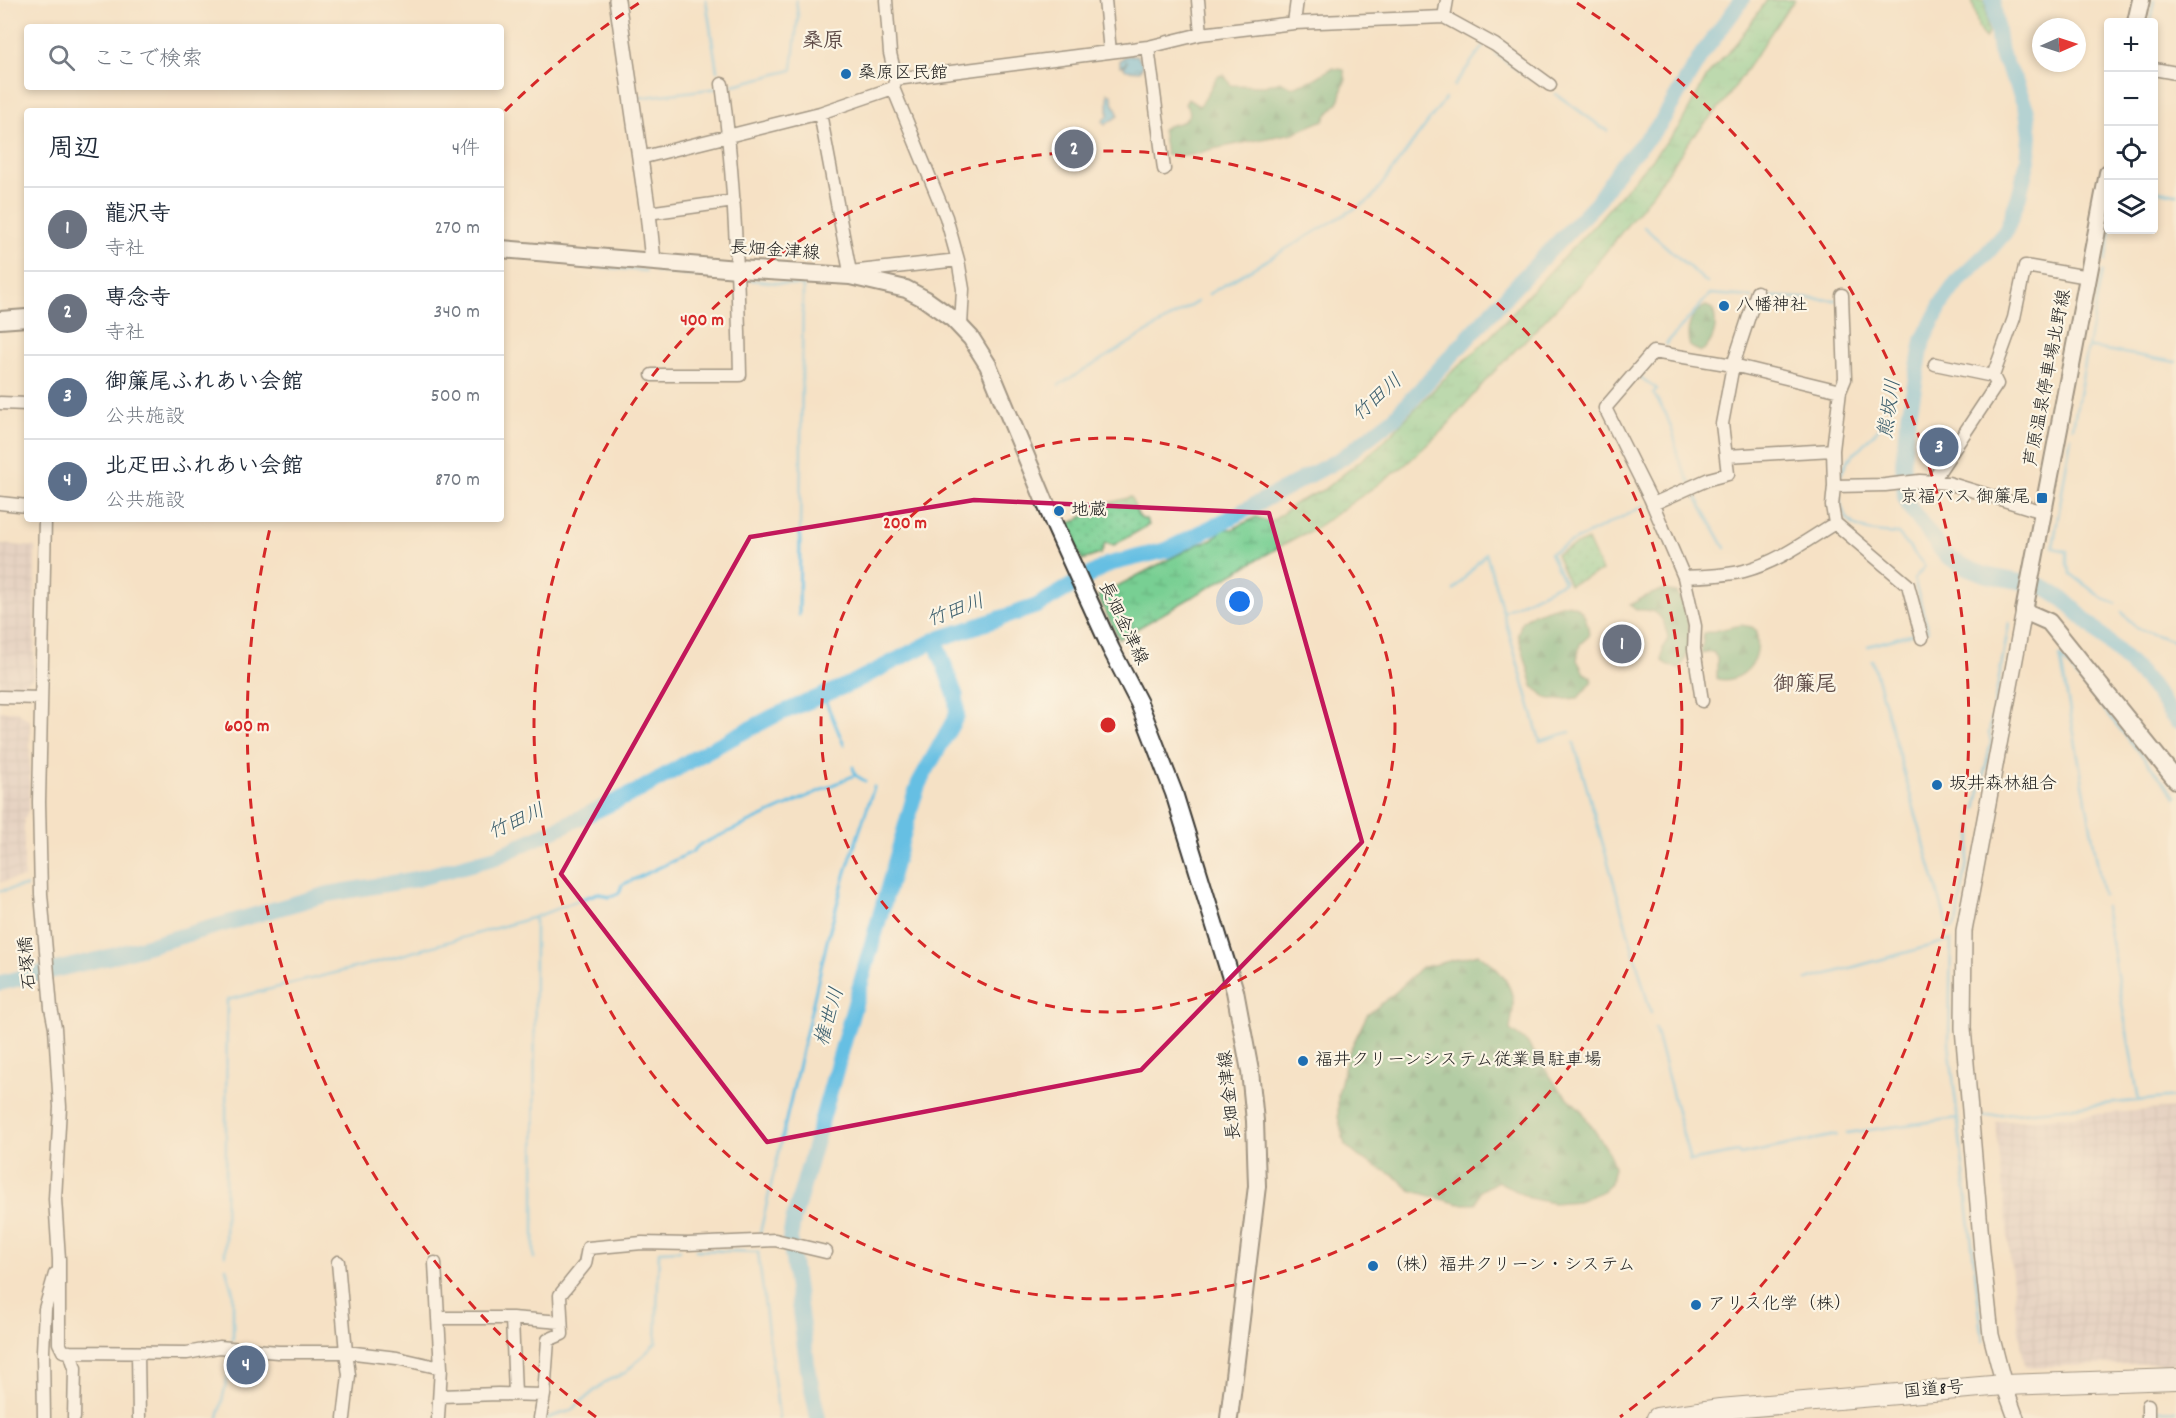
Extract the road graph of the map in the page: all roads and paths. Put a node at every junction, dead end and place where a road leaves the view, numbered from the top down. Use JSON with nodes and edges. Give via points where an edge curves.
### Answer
{"nodes":[{"id":1,"x":616,"y":0,"type":"edge"},
{"id":2,"x":886,"y":0,"type":"edge"},
{"id":3,"x":1105,"y":0,"type":"edge"},
{"id":4,"x":1198,"y":0,"type":"edge"},
{"id":5,"x":1297,"y":0,"type":"edge"},
{"id":6,"x":1446,"y":0,"type":"edge"},
{"id":7,"x":2140,"y":0,"type":"edge"},
{"id":8,"x":1444,"y":18,"type":"junction"},
{"id":9,"x":2137,"y":18,"type":"edge"},
{"id":10,"x":1294,"y":23,"type":"junction"},
{"id":11,"x":1201,"y":34,"type":"junction"},
{"id":12,"x":1148,"y":47,"type":"junction"},
{"id":13,"x":1110,"y":52,"type":"junction"},
{"id":14,"x":2158,"y":70,"type":"edge"},
{"id":15,"x":2176,"y":74,"type":"edge"},
{"id":16,"x":895,"y":83,"type":"junction"},
{"id":17,"x":722,"y":84,"type":"dead end"},
{"id":18,"x":1550,"y":85,"type":"dead end"},
{"id":19,"x":820,"y":113,"type":"junction"},
{"id":20,"x":729,"y":136,"type":"junction"},
{"id":21,"x":640,"y":158,"type":"junction"},
{"id":22,"x":1164,"y":169,"type":"dead end"},
{"id":23,"x":2108,"y":180,"type":"edge"},
{"id":24,"x":734,"y":201,"type":"junction"},
{"id":25,"x":648,"y":213,"type":"junction"},
{"id":26,"x":504,"y":249,"type":"edge"},
{"id":27,"x":958,"y":260,"type":"junction"},
{"id":28,"x":653,"y":261,"type":"junction"},
{"id":29,"x":737,"y":269,"type":"junction"},
{"id":30,"x":850,"y":274,"type":"junction"},
{"id":31,"x":2088,"y":277,"type":"junction"},
{"id":32,"x":1757,"y":292,"type":"dead end"},
{"id":33,"x":1842,"y":295,"type":"dead end"},
{"id":34,"x":24,"y":318,"type":"edge"},
{"id":35,"x":0,"y":320,"type":"edge"},
{"id":36,"x":961,"y":326,"type":"junction"},
{"id":37,"x":1935,"y":364,"type":"dead end"},
{"id":38,"x":1733,"y":365,"type":"junction"},
{"id":39,"x":652,"y":375,"type":"dead end"},
{"id":40,"x":1993,"y":376,"type":"junction"},
{"id":41,"x":1840,"y":391,"type":"junction"},
{"id":42,"x":0,"y":403,"type":"edge"},
{"id":43,"x":24,"y":404,"type":"edge"},
{"id":44,"x":1833,"y":450,"type":"junction"},
{"id":45,"x":1726,"y":456,"type":"junction"},
{"id":46,"x":1932,"y":482,"type":"junction"},
{"id":47,"x":1834,"y":486,"type":"junction"},
{"id":48,"x":0,"y":503,"type":"edge"},
{"id":49,"x":1653,"y":504,"type":"junction"},
{"id":50,"x":24,"y":506,"type":"edge"},
{"id":51,"x":2043,"y":512,"type":"junction"},
{"id":52,"x":45,"y":522,"type":"edge"},
{"id":53,"x":1835,"y":523,"type":"junction"},
{"id":54,"x":1684,"y":577,"type":"junction"},
{"id":55,"x":2024,"y":611,"type":"junction"},
{"id":56,"x":1922,"y":638,"type":"dead end"},
{"id":57,"x":0,"y":698,"type":"edge"},
{"id":58,"x":41,"y":698,"type":"junction"},
{"id":59,"x":1702,"y":701,"type":"dead end"},
{"id":60,"x":2176,"y":780,"type":"edge"},
{"id":61,"x":826,"y":1252,"type":"dead end"},
{"id":62,"x":59,"y":1259,"type":"junction"},
{"id":63,"x":338,"y":1262,"type":"dead end"},
{"id":64,"x":435,"y":1263,"type":"dead end"},
{"id":65,"x":438,"y":1318,"type":"junction"},
{"id":66,"x":512,"y":1318,"type":"junction"},
{"id":67,"x":561,"y":1322,"type":"junction"},
{"id":68,"x":43,"y":1350,"type":"junction"},
{"id":69,"x":67,"y":1352,"type":"junction"},
{"id":70,"x":346,"y":1352,"type":"junction"},
{"id":71,"x":138,"y":1353,"type":"junction"},
{"id":72,"x":441,"y":1368,"type":"junction"},
{"id":73,"x":2176,"y":1379,"type":"edge"},
{"id":74,"x":2004,"y":1385,"type":"junction"},
{"id":75,"x":515,"y":1394,"type":"junction"},
{"id":76,"x":544,"y":1395,"type":"junction"},
{"id":77,"x":441,"y":1396,"type":"junction"},
{"id":78,"x":2148,"y":1405,"type":"dead end"},
{"id":79,"x":44,"y":1418,"type":"edge"},
{"id":80,"x":74,"y":1418,"type":"edge"},
{"id":81,"x":139,"y":1418,"type":"edge"},
{"id":82,"x":344,"y":1418,"type":"edge"},
{"id":83,"x":438,"y":1418,"type":"edge"},
{"id":84,"x":540,"y":1418,"type":"edge"},
{"id":85,"x":1229,"y":1418,"type":"edge"},
{"id":86,"x":1656,"y":1418,"type":"edge"},
{"id":87,"x":2016,"y":1418,"type":"edge"},
{"id":88,"x":2148,"y":1418,"type":"edge"}],
"edges":[{"from":1,"to":21,"type":"street"},
{"from":2,"to":16,"type":"street"},
{"from":3,"to":13,"type":"street"},
{"from":4,"to":11,"type":"street"},
{"from":5,"to":10,"type":"street"},
{"from":6,"to":8,"type":"street"},
{"from":7,"to":9,"type":"main road"},
{"from":8,"to":10,"type":"street"},
{"from":8,"to":18,"type":"street","via":[[1495,45]]},
{"from":10,"to":11,"type":"street"},
{"from":11,"to":12,"type":"street"},
{"from":12,"to":13,"type":"street"},
{"from":12,"to":22,"type":"street"},
{"from":13,"to":16,"type":"street"},
{"from":14,"to":15,"type":"street"},
{"from":16,"to":19,"type":"street"},
{"from":16,"to":27,"type":"street","via":[[946,217]]},
{"from":17,"to":20,"type":"street"},
{"from":19,"to":20,"type":"street"},
{"from":19,"to":30,"type":"street"},
{"from":20,"to":21,"type":"street"},
{"from":20,"to":24,"type":"street"},
{"from":21,"to":25,"type":"street"},
{"from":23,"to":31,"type":"main road","name":"芦原温泉停車場北野線"},
{"from":24,"to":25,"type":"street"},
{"from":24,"to":29,"type":"street"},
{"from":25,"to":28,"type":"street"},
{"from":26,"to":28,"type":"main road","name":"長畑金津線"},
{"from":27,"to":30,"type":"street"},
{"from":27,"to":36,"type":"street","via":[[963,289]]},
{"from":28,"to":29,"type":"main road","name":"長畑金津線"},
{"from":29,"to":30,"type":"main road","name":"長畑金津線"},
{"from":29,"to":39,"type":"street","via":[[741,375]]},
{"from":30,"to":36,"type":"main road","name":"長畑金津線","via":[[906,289]]},
{"from":31,"to":40,"type":"street","via":[[2025,266],[2014,318]]},
{"from":31,"to":51,"type":"main road","name":"芦原温泉停車場北野線"},
{"from":32,"to":38,"type":"street"},
{"from":33,"to":41,"type":"street","via":[[1845,379]]},
{"from":34,"to":35,"type":"main road"},
{"from":36,"to":85,"type":"main road","name":"長畑金津線","via":[[988,365],[1055,526],[1140,703],[1174,793],[1235,991],[1255,1121],[1257,1185]]},
{"from":37,"to":40,"type":"street"},
{"from":38,"to":41,"type":"street"},
{"from":38,"to":45,"type":"street","via":[[1722,424]]},
{"from":38,"to":49,"type":"street","via":[[1653,351],[1605,408]]},
{"from":40,"to":46,"type":"street","via":[[1997,384]]},
{"from":41,"to":44,"type":"street"},
{"from":42,"to":43,"type":"street"},
{"from":44,"to":45,"type":"street"},
{"from":44,"to":47,"type":"street"},
{"from":45,"to":49,"type":"street","via":[[1728,474]]},
{"from":46,"to":47,"type":"street"},
{"from":46,"to":51,"type":"street","via":[[1948,483]]},
{"from":47,"to":53,"type":"street"},
{"from":48,"to":50,"type":"street"},
{"from":49,"to":54,"type":"street"},
{"from":51,"to":55,"type":"main road","name":"芦原温泉停車場北野線"},
{"from":52,"to":58,"type":"street","name":"石塚橋"},
{"from":53,"to":54,"type":"street","via":[[1766,563],[1743,571]]},
{"from":53,"to":56,"type":"street","via":[[1908,585]]},
{"from":54,"to":59,"type":"street","via":[[1695,627],[1694,650]]},
{"from":55,"to":60,"type":"main road","via":[[2049,622]]},
{"from":55,"to":74,"type":"street","via":[[1964,931],[1963,1028],[1982,1251],[1991,1335]]},
{"from":57,"to":58,"type":"street"},
{"from":58,"to":62,"type":"street","name":"石塚橋","via":[[41,894],[60,1107],[55,1199]]},
{"from":61,"to":67,"type":"street","via":[[775,1240],[588,1248],[585,1264],[560,1294]]},
{"from":62,"to":68,"type":"street","via":[[45,1309]]},
{"from":62,"to":69,"type":"street","via":[[59,1343]]},
{"from":63,"to":70,"type":"street"},
{"from":64,"to":65,"type":"street"},
{"from":65,"to":66,"type":"street"},
{"from":65,"to":72,"type":"street"},
{"from":66,"to":67,"type":"street"},
{"from":66,"to":75,"type":"street"},
{"from":67,"to":76,"type":"street","via":[[562,1334],[548,1340]]},
{"from":68,"to":69,"type":"street"},
{"from":68,"to":79,"type":"street"},
{"from":69,"to":71,"type":"street"},
{"from":69,"to":80,"type":"street","via":[[75,1368]]},
{"from":70,"to":71,"type":"street","via":[[219,1347],[187,1353]]},
{"from":70,"to":72,"type":"street"},
{"from":70,"to":82,"type":"street","via":[[350,1375]]},
{"from":71,"to":81,"type":"street"},
{"from":72,"to":77,"type":"street"},
{"from":73,"to":74,"type":"highway","name":"国道8号"},
{"from":74,"to":86,"type":"highway","name":"国道8号"},
{"from":74,"to":87,"type":"street"},
{"from":75,"to":76,"type":"street"},
{"from":75,"to":77,"type":"street"},
{"from":76,"to":84,"type":"street"},
{"from":77,"to":83,"type":"street"},
{"from":78,"to":88,"type":"street"}]}
